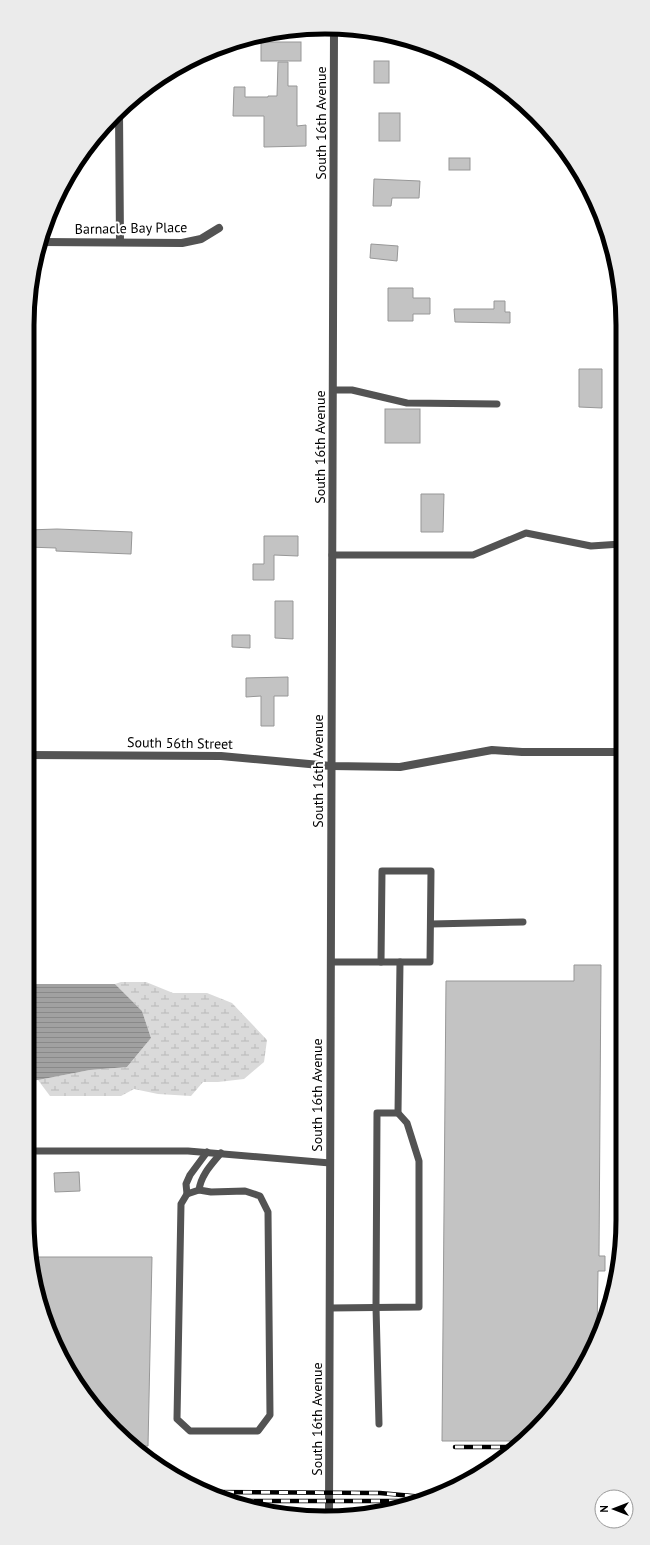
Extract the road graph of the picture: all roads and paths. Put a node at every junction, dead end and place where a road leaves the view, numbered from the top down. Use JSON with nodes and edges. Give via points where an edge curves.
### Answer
{"nodes":[{"id":1,"x":334,"y":34,"type":"edge"},
{"id":2,"x":119,"y":119,"type":"edge"},
{"id":3,"x":219,"y":228,"type":"dead end"},
{"id":4,"x":46,"y":242,"type":"edge"},
{"id":5,"x":120,"y":242,"type":"junction"},
{"id":6,"x":333,"y":390,"type":"junction"},
{"id":7,"x":497,"y":404,"type":"dead end"},
{"id":8,"x":616,"y":544,"type":"edge"},
{"id":9,"x":332,"y":555,"type":"junction"},
{"id":10,"x":616,"y":752,"type":"edge"},
{"id":11,"x":34,"y":755,"type":"edge"},
{"id":12,"x":331,"y":766,"type":"junction"},
{"id":13,"x":523,"y":922,"type":"dead end"},
{"id":14,"x":431,"y":924,"type":"junction"},
{"id":15,"x":331,"y":962,"type":"junction"},
{"id":16,"x":381,"y":962,"type":"junction"},
{"id":17,"x":400,"y":962,"type":"junction"},
{"id":18,"x":398,"y":1113,"type":"junction"},
{"id":19,"x":34,"y":1151,"type":"edge"},
{"id":20,"x":207,"y":1152,"type":"junction"},
{"id":21,"x":221,"y":1153,"type":"junction"},
{"id":22,"x":330,"y":1163,"type":"junction"},
{"id":23,"x":199,"y":1190,"type":"junction"},
{"id":24,"x":188,"y":1194,"type":"junction"},
{"id":25,"x":330,"y":1308,"type":"junction"},
{"id":26,"x":376,"y":1308,"type":"junction"},
{"id":27,"x":379,"y":1424,"type":"dead end"},
{"id":28,"x":329,"y":1511,"type":"edge"}],
"edges":[{"from":1,"to":6,"type":"street","name":"South 16th Avenue"},
{"from":2,"to":5,"type":"street"},
{"from":3,"to":5,"type":"street","name":"Barnacle Bay Place","via":[[201,239],[182,243]]},
{"from":4,"to":5,"type":"street","name":"Barnacle Bay Place"},
{"from":6,"to":7,"type":"lane","via":[[352,390],[408,403]]},
{"from":6,"to":9,"type":"street","name":"South 16th Avenue"},
{"from":8,"to":9,"type":"lane","via":[[591,546],[526,533],[473,554]]},
{"from":9,"to":12,"type":"street","name":"South 16th Avenue"},
{"from":10,"to":12,"type":"street","name":"South 56th Street","via":[[492,750],[400,767]]},
{"from":11,"to":12,"type":"street","name":"South 56th Street","via":[[221,756]]},
{"from":12,"to":15,"type":"street","name":"South 16th Avenue"},
{"from":13,"to":14,"type":"lane"},
{"from":14,"to":16,"type":"lane","via":[[431,871],[382,871]]},
{"from":14,"to":17,"type":"lane","via":[[430,962]]},
{"from":15,"to":16,"type":"lane"},
{"from":15,"to":22,"type":"street","name":"South 16th Avenue"},
{"from":16,"to":17,"type":"lane"},
{"from":17,"to":18,"type":"lane"},
{"from":18,"to":26,"type":"lane","via":[[377,1113]]},
{"from":18,"to":26,"type":"lane","via":[[407,1123],[419,1161],[420,1307]]},
{"from":19,"to":20,"type":"lane"},
{"from":20,"to":21,"type":"lane"},
{"from":20,"to":24,"type":"lane","via":[[190,1175],[186,1184]]},
{"from":21,"to":22,"type":"lane"},
{"from":21,"to":23,"type":"lane","via":[[209,1167]]},
{"from":22,"to":25,"type":"street","name":"South 16th Avenue"},
{"from":23,"to":24,"type":"lane"},
{"from":23,"to":24,"type":"lane","via":[[245,1191],[260,1196],[268,1212],[270,1415],[258,1431],[190,1431],[177,1419],[181,1204]]},
{"from":25,"to":26,"type":"lane"},
{"from":25,"to":28,"type":"street","name":"South 16th Avenue"},
{"from":26,"to":27,"type":"lane"}]}
